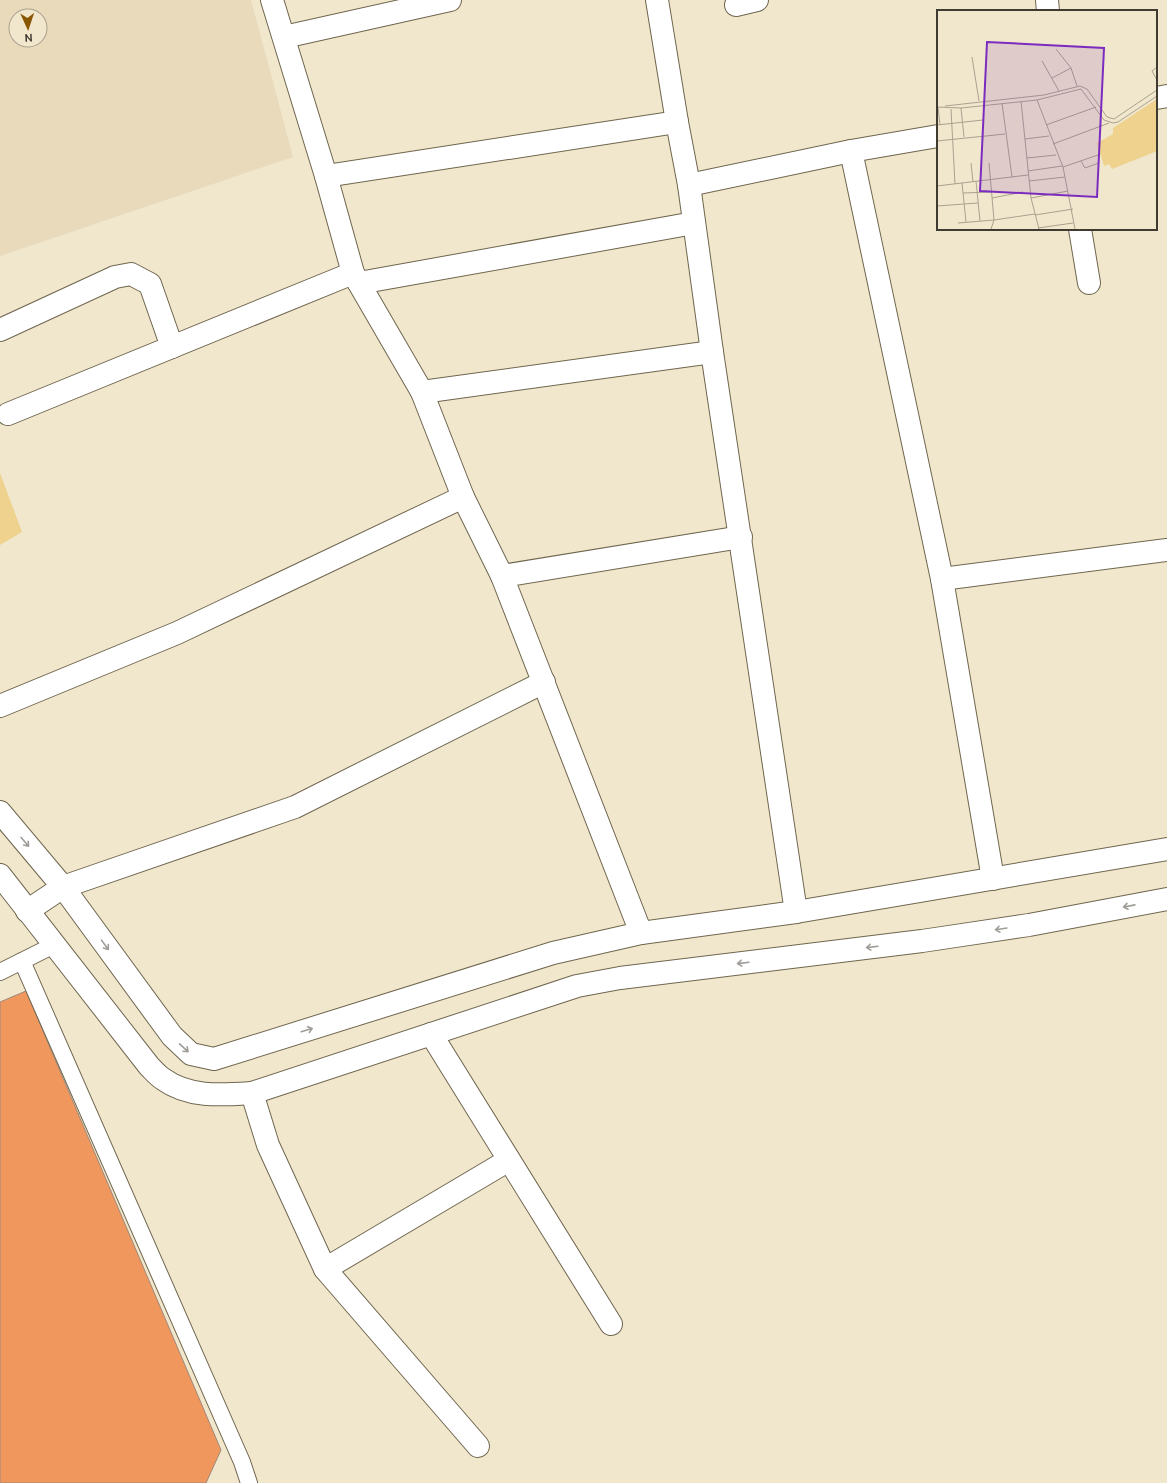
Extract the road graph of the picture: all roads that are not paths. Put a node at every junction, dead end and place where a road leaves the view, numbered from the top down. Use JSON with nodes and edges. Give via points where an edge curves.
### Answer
{"nodes":[{"id":1,"x":272,"y":0,"type":"edge"},
{"id":2,"x":450,"y":0,"type":"edge"},
{"id":3,"x":657,"y":0,"type":"edge"},
{"id":4,"x":1047,"y":0,"type":"edge"},
{"id":5,"x":1048,"y":10,"type":"edge"},
{"id":6,"x":284,"y":37,"type":"junction"},
{"id":7,"x":1167,"y":96,"type":"edge"},
{"id":8,"x":1157,"y":98,"type":"edge"},
{"id":9,"x":676,"y":122,"type":"junction"},
{"id":10,"x":937,"y":136,"type":"edge"},
{"id":11,"x":851,"y":151,"type":"junction"},
{"id":12,"x":326,"y":176,"type":"junction"},
{"id":13,"x":689,"y":185,"type":"junction"},
{"id":14,"x":694,"y":223,"type":"junction"},
{"id":15,"x":1080,"y":230,"type":"edge"},
{"id":16,"x":356,"y":278,"type":"junction"},
{"id":17,"x":1089,"y":283,"type":"dead end"},
{"id":18,"x":0,"y":330,"type":"edge"},
{"id":19,"x":172,"y":347,"type":"junction"},
{"id":20,"x":712,"y":352,"type":"junction"},
{"id":21,"x":422,"y":392,"type":"junction"},
{"id":22,"x":8,"y":414,"type":"dead end"},
{"id":23,"x":463,"y":497,"type":"junction"},
{"id":24,"x":741,"y":537,"type":"junction"},
{"id":25,"x":1167,"y":550,"type":"edge"},
{"id":26,"x":502,"y":576,"type":"junction"},
{"id":27,"x":942,"y":579,"type":"junction"},
{"id":28,"x":544,"y":682,"type":"junction"},
{"id":29,"x":0,"y":706,"type":"edge"},
{"id":30,"x":0,"y":812,"type":"edge"},
{"id":31,"x":1167,"y":849,"type":"edge"},
{"id":32,"x":0,"y":875,"type":"edge"},
{"id":33,"x":993,"y":879,"type":"junction"},
{"id":34,"x":63,"y":887,"type":"junction"},
{"id":35,"x":1167,"y":899,"type":"edge"},
{"id":36,"x":27,"y":910,"type":"junction"},
{"id":37,"x":796,"y":912,"type":"junction"},
{"id":38,"x":641,"y":933,"type":"junction"},
{"id":39,"x":54,"y":945,"type":"junction"},
{"id":40,"x":22,"y":961,"type":"junction"},
{"id":41,"x":0,"y":972,"type":"edge"},
{"id":42,"x":431,"y":1034,"type":"junction"},
{"id":43,"x":252,"y":1093,"type":"junction"},
{"id":44,"x":509,"y":1160,"type":"junction"},
{"id":45,"x":325,"y":1269,"type":"junction"},
{"id":46,"x":611,"y":1324,"type":"dead end"},
{"id":47,"x":478,"y":1446,"type":"dead end"},
{"id":48,"x":249,"y":1483,"type":"edge"}],
"edges":[{"from":1,"to":6,"type":"street"},
{"from":2,"to":6,"type":"street"},
{"from":3,"to":9,"type":"street"},
{"from":4,"to":5,"type":"street"},
{"from":6,"to":12,"type":"street"},
{"from":7,"to":8,"type":"street"},
{"from":9,"to":12,"type":"street"},
{"from":9,"to":13,"type":"street"},
{"from":10,"to":11,"type":"street"},
{"from":11,"to":13,"type":"street"},
{"from":11,"to":27,"type":"street"},
{"from":12,"to":16,"type":"street"},
{"from":13,"to":14,"type":"street"},
{"from":14,"to":16,"type":"street"},
{"from":14,"to":20,"type":"street"},
{"from":15,"to":17,"type":"street"},
{"from":16,"to":19,"type":"street"},
{"from":16,"to":21,"type":"street"},
{"from":18,"to":19,"type":"street","via":[[115,277],[131,274],[150,284]]},
{"from":19,"to":22,"type":"street"},
{"from":20,"to":21,"type":"street"},
{"from":20,"to":24,"type":"street"},
{"from":21,"to":23,"type":"street"},
{"from":23,"to":26,"type":"street"},
{"from":23,"to":29,"type":"street","via":[[177,633]]},
{"from":24,"to":26,"type":"street"},
{"from":24,"to":37,"type":"street"},
{"from":25,"to":27,"type":"street"},
{"from":26,"to":28,"type":"street"},
{"from":27,"to":33,"type":"street"},
{"from":28,"to":34,"type":"street","via":[[295,807]]},
{"from":28,"to":38,"type":"street"},
{"from":30,"to":34,"type":"street","one_way":true},
{"from":31,"to":33,"type":"street"},
{"from":32,"to":36,"type":"street"},
{"from":33,"to":37,"type":"street"},
{"from":34,"to":36,"type":"street"},
{"from":34,"to":38,"type":"street","one_way":true,"via":[[172,1036],[191,1054],[214,1059],[553,953]]},
{"from":35,"to":42,"type":"street","one_way":true,"via":[[1029,925],[922,941],[620,978],[577,986]]},
{"from":36,"to":39,"type":"street"},
{"from":37,"to":38,"type":"street"},
{"from":39,"to":40,"type":"lane"},
{"from":39,"to":43,"type":"street","via":[[149,1066],[164,1079],[180,1088],[202,1094]]},
{"from":40,"to":41,"type":"lane"},
{"from":40,"to":48,"type":"lane"},
{"from":42,"to":43,"type":"street"},
{"from":42,"to":44,"type":"street"},
{"from":43,"to":45,"type":"street","via":[[268,1145]]},
{"from":44,"to":45,"type":"street"},
{"from":44,"to":46,"type":"street"},
{"from":45,"to":47,"type":"street"}]}
